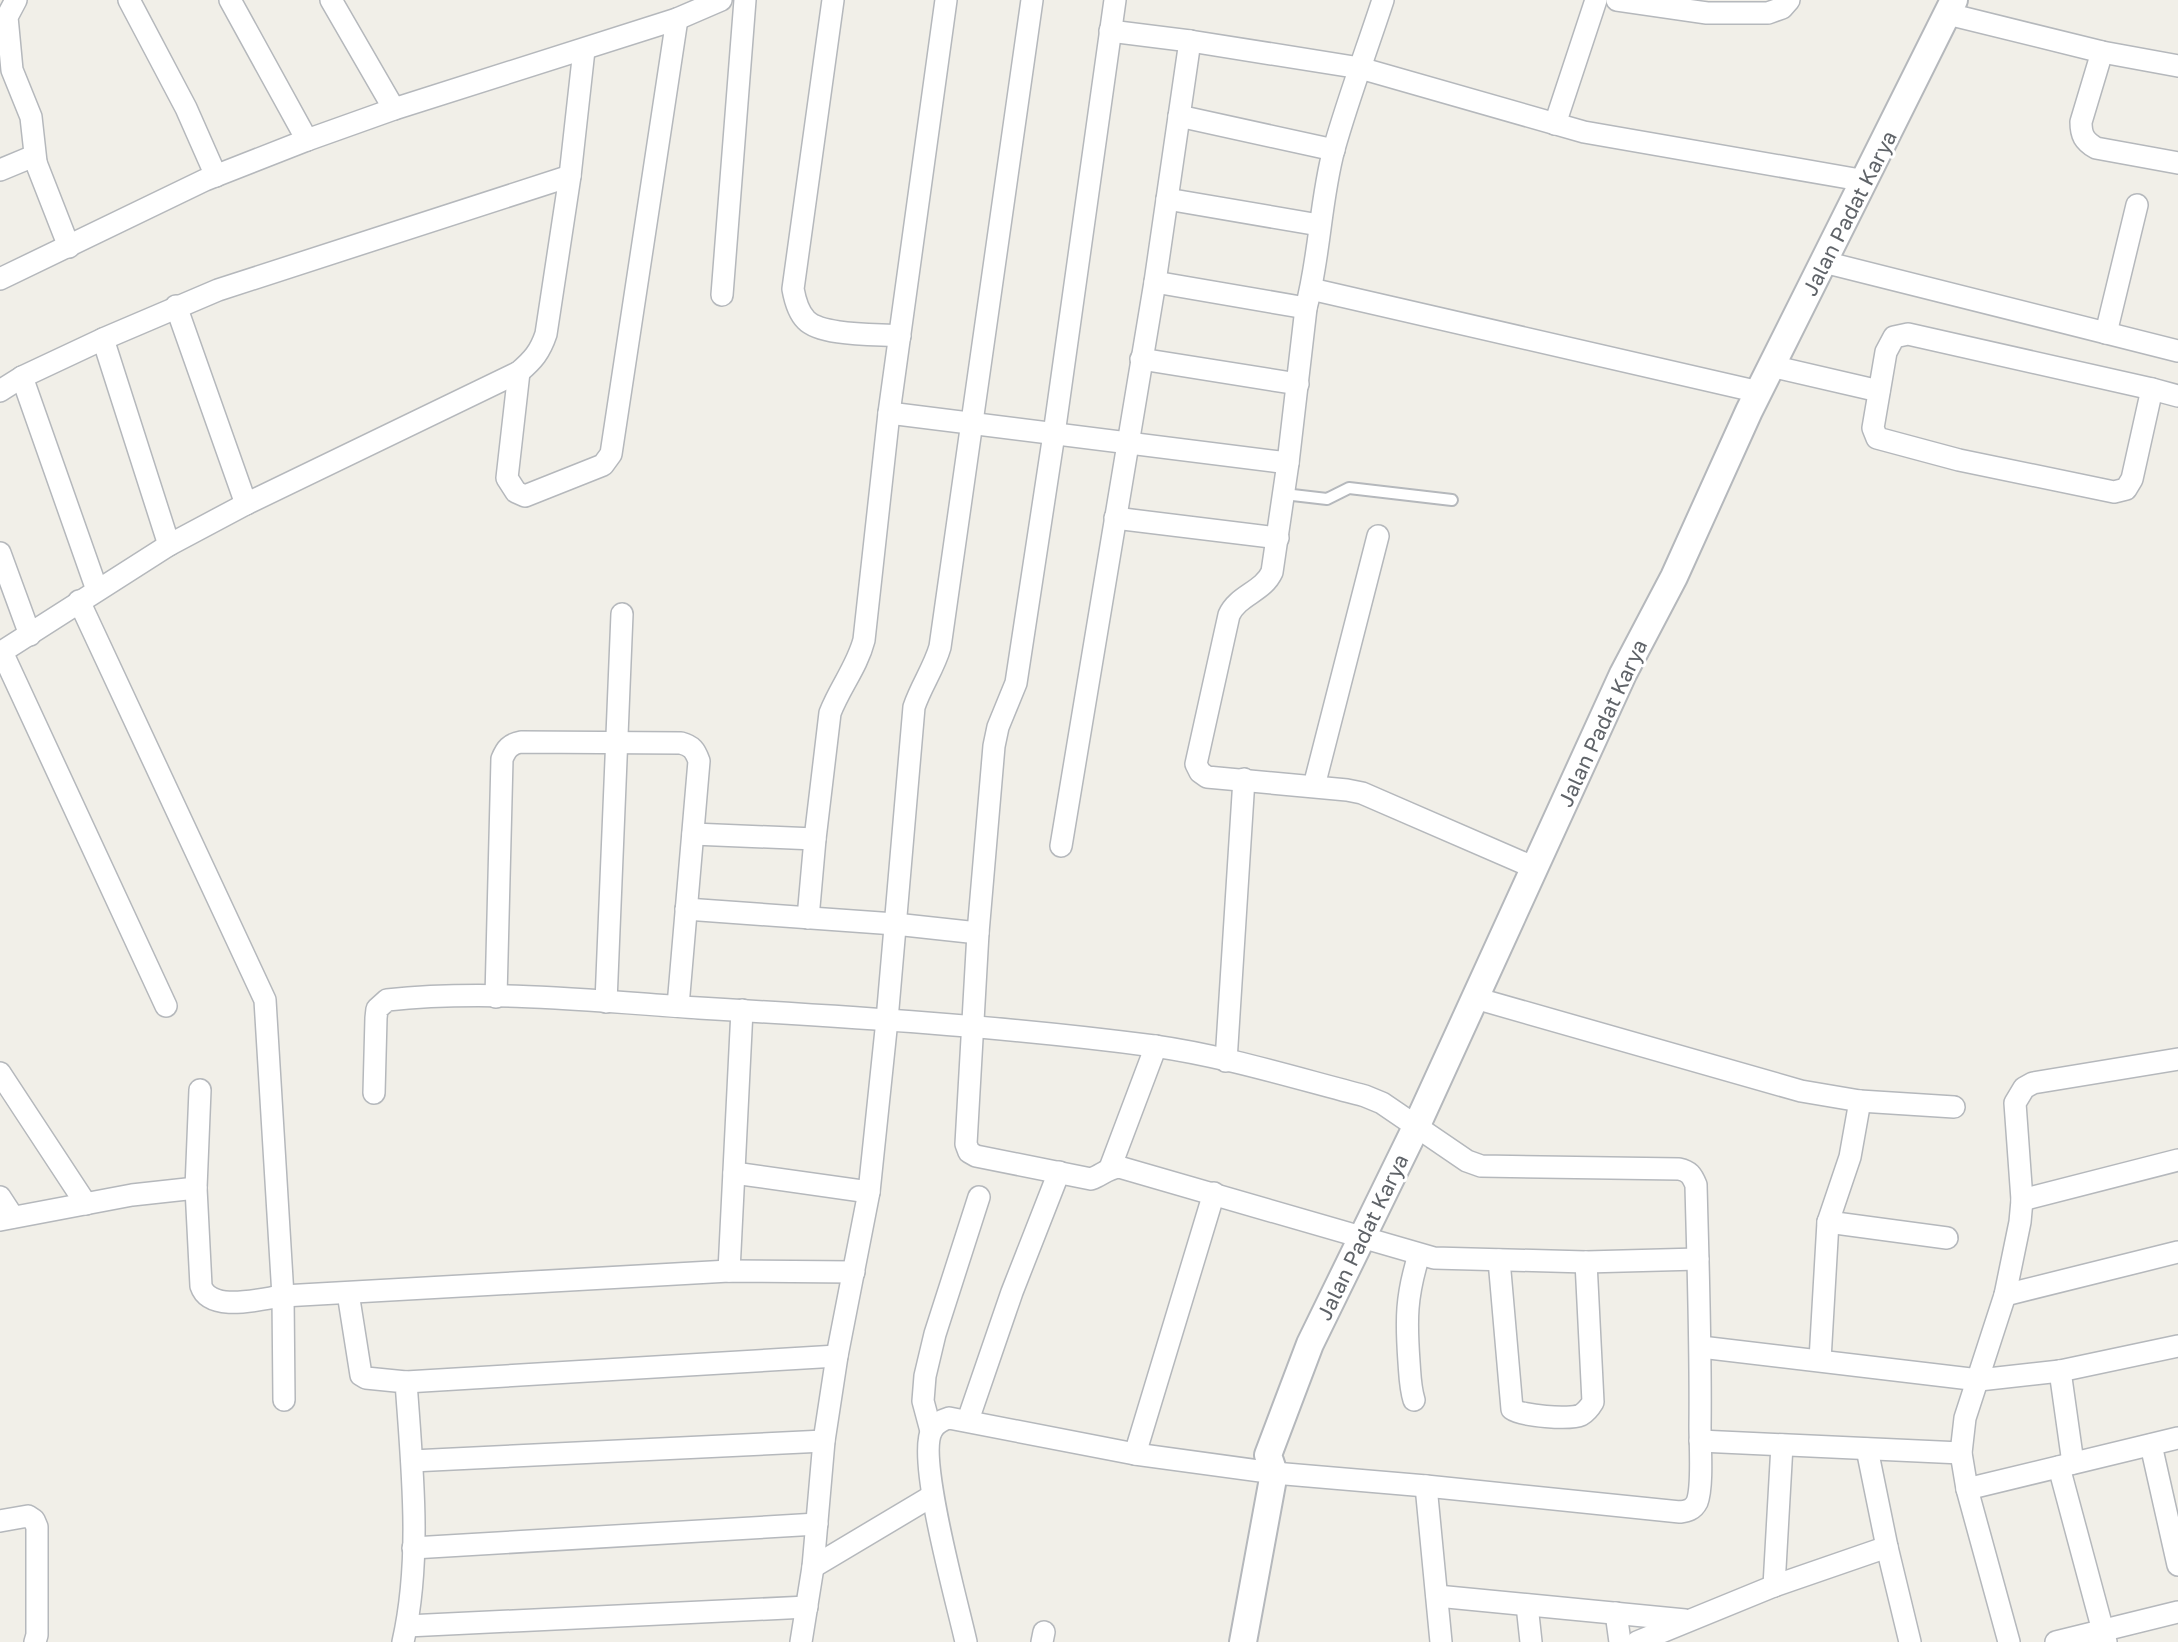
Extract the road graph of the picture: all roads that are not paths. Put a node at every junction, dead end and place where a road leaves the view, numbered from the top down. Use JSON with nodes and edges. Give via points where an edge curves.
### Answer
{"nodes":[{"id":1,"x":16,"y":0,"type":"edge"},
{"id":2,"x":129,"y":0,"type":"edge"},
{"id":3,"x":230,"y":0,"type":"edge"},
{"id":4,"x":331,"y":0,"type":"edge"},
{"id":5,"x":721,"y":0,"type":"edge"},
{"id":6,"x":745,"y":0,"type":"edge"},
{"id":7,"x":833,"y":0,"type":"edge"},
{"id":8,"x":946,"y":0,"type":"edge"},
{"id":9,"x":1032,"y":0,"type":"edge"},
{"id":10,"x":1115,"y":0,"type":"edge"},
{"id":11,"x":1383,"y":0,"type":"edge"},
{"id":12,"x":1596,"y":0,"type":"edge"},
{"id":13,"x":1622,"y":0,"type":"edge"},
{"id":14,"x":1789,"y":0,"type":"edge"},
{"id":15,"x":1707,"y":6,"type":"edge"},
{"id":16,"x":1951,"y":7,"type":"edge"},
{"id":17,"x":677,"y":19,"type":"junction"},
{"id":18,"x":1110,"y":31,"type":"junction"},
{"id":19,"x":1190,"y":41,"type":"junction"},
{"id":20,"x":584,"y":50,"type":"junction"},
{"id":21,"x":2102,"y":52,"type":"junction"},
{"id":22,"x":2178,"y":66,"type":"edge"},
{"id":23,"x":1360,"y":68,"type":"junction"},
{"id":24,"x":394,"y":109,"type":"junction"},
{"id":25,"x":1179,"y":116,"type":"junction"},
{"id":26,"x":1555,"y":124,"type":"junction"},
{"id":27,"x":307,"y":140,"type":"junction"},
{"id":28,"x":1334,"y":150,"type":"junction"},
{"id":29,"x":36,"y":162,"type":"junction"},
{"id":30,"x":2178,"y":163,"type":"edge"},
{"id":31,"x":0,"y":170,"type":"edge"},
{"id":32,"x":216,"y":176,"type":"junction"},
{"id":33,"x":570,"y":176,"type":"junction"},
{"id":34,"x":1866,"y":181,"type":"junction"},
{"id":35,"x":1167,"y":200,"type":"junction"},
{"id":36,"x":2137,"y":205,"type":"dead end"},
{"id":37,"x":1319,"y":225,"type":"junction"},
{"id":38,"x":69,"y":247,"type":"junction"},
{"id":39,"x":1824,"y":262,"type":"junction"},
{"id":40,"x":0,"y":279,"type":"edge"},
{"id":41,"x":1155,"y":282,"type":"junction"},
{"id":42,"x":722,"y":295,"type":"dead end"},
{"id":43,"x":1308,"y":299,"type":"junction"},
{"id":44,"x":176,"y":306,"type":"junction"},
{"id":45,"x":2106,"y":333,"type":"junction"},
{"id":46,"x":900,"y":336,"type":"junction"},
{"id":47,"x":103,"y":339,"type":"junction"},
{"id":48,"x":2178,"y":351,"type":"edge"},
{"id":49,"x":1140,"y":359,"type":"junction"},
{"id":50,"x":1771,"y":366,"type":"junction"},
{"id":51,"x":519,"y":372,"type":"junction"},
{"id":52,"x":22,"y":377,"type":"junction"},
{"id":53,"x":1298,"y":384,"type":"junction"},
{"id":54,"x":2151,"y":389,"type":"junction"},
{"id":55,"x":0,"y":391,"type":"edge"},
{"id":56,"x":1880,"y":391,"type":"junction"},
{"id":57,"x":1759,"y":392,"type":"junction"},
{"id":58,"x":2178,"y":396,"type":"edge"},
{"id":59,"x":889,"y":413,"type":"junction"},
{"id":60,"x":971,"y":424,"type":"junction"},
{"id":61,"x":1054,"y":434,"type":"junction"},
{"id":62,"x":1127,"y":443,"type":"junction"},
{"id":63,"x":1288,"y":463,"type":"junction"},
{"id":64,"x":1284,"y":494,"type":"junction"},
{"id":65,"x":1452,"y":500,"type":"dead end"},
{"id":66,"x":246,"y":504,"type":"junction"},
{"id":67,"x":1115,"y":518,"type":"junction"},
{"id":68,"x":1378,"y":536,"type":"dead end"},
{"id":69,"x":1278,"y":537,"type":"junction"},
{"id":70,"x":169,"y":545,"type":"junction"},
{"id":71,"x":0,"y":553,"type":"edge"},
{"id":72,"x":88,"y":595,"type":"junction"},
{"id":73,"x":622,"y":614,"type":"dead end"},
{"id":74,"x":30,"y":635,"type":"junction"},
{"id":75,"x":1,"y":652,"type":"edge"},
{"id":76,"x":617,"y":743,"type":"junction"},
{"id":77,"x":1244,"y":779,"type":"junction"},
{"id":78,"x":1314,"y":786,"type":"junction"},
{"id":79,"x":693,"y":834,"type":"junction"},
{"id":80,"x":815,"y":839,"type":"junction"},
{"id":81,"x":1061,"y":846,"type":"dead end"},
{"id":82,"x":1535,"y":868,"type":"junction"},
{"id":83,"x":686,"y":909,"type":"junction"},
{"id":84,"x":808,"y":918,"type":"junction"},
{"id":85,"x":895,"y":924,"type":"junction"},
{"id":86,"x":978,"y":933,"type":"junction"},
{"id":87,"x":496,"y":997,"type":"junction"},
{"id":88,"x":1475,"y":998,"type":"junction"},
{"id":89,"x":606,"y":1002,"type":"junction"},
{"id":90,"x":166,"y":1006,"type":"dead end"},
{"id":91,"x":678,"y":1006,"type":"junction"},
{"id":92,"x":742,"y":1010,"type":"junction"},
{"id":93,"x":887,"y":1020,"type":"junction"},
{"id":94,"x":972,"y":1027,"type":"junction"},
{"id":95,"x":1156,"y":1046,"type":"junction"},
{"id":96,"x":2178,"y":1059,"type":"edge"},
{"id":97,"x":1226,"y":1061,"type":"junction"},
{"id":98,"x":0,"y":1073,"type":"edge"},
{"id":99,"x":200,"y":1090,"type":"dead end"},
{"id":100,"x":374,"y":1093,"type":"dead end"},
{"id":101,"x":1860,"y":1101,"type":"junction"},
{"id":102,"x":1954,"y":1107,"type":"dead end"},
{"id":103,"x":1417,"y":1125,"type":"junction"},
{"id":104,"x":2178,"y":1160,"type":"edge"},
{"id":105,"x":1110,"y":1168,"type":"junction"},
{"id":106,"x":1059,"y":1172,"type":"junction"},
{"id":107,"x":734,"y":1173,"type":"junction"},
{"id":108,"x":196,"y":1188,"type":"junction"},
{"id":109,"x":869,"y":1192,"type":"junction"},
{"id":110,"x":1214,"y":1193,"type":"junction"},
{"id":111,"x":0,"y":1197,"type":"edge"},
{"id":112,"x":979,"y":1197,"type":"dead end"},
{"id":113,"x":2022,"y":1200,"type":"junction"},
{"id":114,"x":86,"y":1204,"type":"junction"},
{"id":115,"x":7,"y":1219,"type":"edge"},
{"id":116,"x":1828,"y":1222,"type":"junction"},
{"id":117,"x":1360,"y":1238,"type":"junction"},
{"id":118,"x":1947,"y":1238,"type":"dead end"},
{"id":119,"x":2178,"y":1252,"type":"edge"},
{"id":120,"x":1419,"y":1255,"type":"junction"},
{"id":121,"x":1698,"y":1259,"type":"junction"},
{"id":122,"x":1499,"y":1260,"type":"junction"},
{"id":123,"x":1587,"y":1262,"type":"junction"},
{"id":124,"x":729,"y":1271,"type":"junction"},
{"id":125,"x":854,"y":1272,"type":"junction"},
{"id":126,"x":348,"y":1293,"type":"junction"},
{"id":127,"x":2006,"y":1295,"type":"junction"},
{"id":128,"x":283,"y":1296,"type":"junction"},
{"id":129,"x":2178,"y":1346,"type":"edge"},
{"id":130,"x":1701,"y":1348,"type":"junction"},
{"id":131,"x":837,"y":1356,"type":"junction"},
{"id":132,"x":1820,"y":1360,"type":"junction"},
{"id":133,"x":2060,"y":1371,"type":"junction"},
{"id":134,"x":1979,"y":1381,"type":"junction"},
{"id":135,"x":406,"y":1382,"type":"junction"},
{"id":136,"x":1414,"y":1400,"type":"dead end"},
{"id":137,"x":284,"y":1401,"type":"dead end"},
{"id":138,"x":968,"y":1420,"type":"junction"},
{"id":139,"x":931,"y":1431,"type":"junction"},
{"id":140,"x":2178,"y":1438,"type":"edge"},
{"id":141,"x":824,"y":1441,"type":"junction"},
{"id":142,"x":1700,"y":1441,"type":"junction"},
{"id":143,"x":1782,"y":1445,"type":"junction"},
{"id":144,"x":2151,"y":1445,"type":"junction"},
{"id":145,"x":1867,"y":1449,"type":"junction"},
{"id":146,"x":1961,"y":1453,"type":"junction"},
{"id":147,"x":1135,"y":1454,"type":"junction"},
{"id":148,"x":412,"y":1461,"type":"junction"},
{"id":149,"x":1271,"y":1464,"type":"junction"},
{"id":150,"x":2066,"y":1465,"type":"junction"},
{"id":151,"x":1426,"y":1486,"type":"junction"},
{"id":152,"x":1967,"y":1489,"type":"junction"},
{"id":153,"x":932,"y":1496,"type":"junction"},
{"id":154,"x":0,"y":1521,"type":"edge"},
{"id":155,"x":817,"y":1524,"type":"junction"},
{"id":156,"x":1887,"y":1547,"type":"junction"},
{"id":157,"x":413,"y":1548,"type":"junction"},
{"id":158,"x":2178,"y":1565,"type":"edge"},
{"id":159,"x":813,"y":1567,"type":"junction"},
{"id":160,"x":1774,"y":1586,"type":"junction"},
{"id":161,"x":1437,"y":1597,"type":"junction"},
{"id":162,"x":1527,"y":1605,"type":"junction"},
{"id":163,"x":807,"y":1607,"type":"junction"},
{"id":164,"x":2178,"y":1612,"type":"edge"},
{"id":165,"x":1616,"y":1613,"type":"junction"},
{"id":166,"x":1691,"y":1620,"type":"junction"},
{"id":167,"x":405,"y":1634,"type":"edge"},
{"id":168,"x":2105,"y":1636,"type":"edge"},
{"id":169,"x":1905,"y":1640,"type":"edge"},
{"id":170,"x":35,"y":1642,"type":"edge"},
{"id":171,"x":801,"y":1642,"type":"edge"},
{"id":172,"x":966,"y":1642,"type":"edge"},
{"id":173,"x":1243,"y":1642,"type":"edge"},
{"id":174,"x":1441,"y":1642,"type":"edge"},
{"id":175,"x":1531,"y":1642,"type":"edge"},
{"id":176,"x":1620,"y":1642,"type":"edge"},
{"id":177,"x":1637,"y":1642,"type":"edge"},
{"id":178,"x":2009,"y":1642,"type":"edge"},
{"id":179,"x":2056,"y":1642,"type":"edge"}],
"edges":[{"from":1,"to":29,"type":"street","via":[[7,17],[12,70],[31,117]]},
{"from":2,"to":32,"type":"street"},
{"from":3,"to":27,"type":"street"},
{"from":4,"to":24,"type":"street"},
{"from":5,"to":17,"type":"street"},
{"from":6,"to":42,"type":"street"},
{"from":7,"to":46,"type":"street","via":[[793,289],[806,321],[822,329]]},
{"from":8,"to":46,"type":"street"},
{"from":9,"to":60,"type":"street"},
{"from":10,"to":18,"type":"street"},
{"from":11,"to":23,"type":"street"},
{"from":12,"to":26,"type":"street"},
{"from":13,"to":15,"type":"street"},
{"from":14,"to":15,"type":"street","via":[[1768,13]]},
{"from":16,"to":21,"type":"street"},
{"from":16,"to":34,"type":"street","name":"Jalan Padat Karya"},
{"from":17,"to":20,"type":"street"},
{"from":17,"to":51,"type":"street","via":[[611,454],[603,465],[524,496],[516,492],[507,478]]},
{"from":18,"to":19,"type":"street"},
{"from":18,"to":61,"type":"street"},
{"from":19,"to":23,"type":"street"},
{"from":19,"to":25,"type":"street"},
{"from":20,"to":24,"type":"street"},
{"from":20,"to":33,"type":"street"},
{"from":21,"to":22,"type":"street"},
{"from":21,"to":30,"type":"street","via":[[2081,122],[2086,142],[2096,148]]},
{"from":23,"to":26,"type":"street"},
{"from":23,"to":28,"type":"street"},
{"from":24,"to":27,"type":"street"},
{"from":25,"to":28,"type":"street"},
{"from":25,"to":35,"type":"street"},
{"from":26,"to":34,"type":"street"},
{"from":27,"to":32,"type":"street"},
{"from":28,"to":37,"type":"street"},
{"from":29,"to":31,"type":"street","via":[[29,158]]},
{"from":29,"to":38,"type":"street"},
{"from":32,"to":38,"type":"street"},
{"from":33,"to":44,"type":"street"},
{"from":33,"to":51,"type":"street","via":[[546,334],[541,351]]},
{"from":34,"to":39,"type":"street","name":"Jalan Padat Karya"},
{"from":35,"to":37,"type":"street"},
{"from":35,"to":41,"type":"street"},
{"from":36,"to":45,"type":"street"},
{"from":37,"to":43,"type":"street"},
{"from":38,"to":40,"type":"street"},
{"from":39,"to":45,"type":"street"},
{"from":39,"to":50,"type":"street","name":"Jalan Padat Karya"},
{"from":41,"to":43,"type":"street"},
{"from":41,"to":49,"type":"street"},
{"from":43,"to":53,"type":"street"},
{"from":43,"to":57,"type":"street"},
{"from":44,"to":47,"type":"street"},
{"from":44,"to":66,"type":"street"},
{"from":45,"to":48,"type":"street"},
{"from":46,"to":59,"type":"street"},
{"from":47,"to":52,"type":"street"},
{"from":47,"to":70,"type":"street"},
{"from":49,"to":53,"type":"street"},
{"from":49,"to":62,"type":"street"},
{"from":50,"to":56,"type":"street"},
{"from":50,"to":57,"type":"street","name":"Jalan Padat Karya"},
{"from":51,"to":66,"type":"street"},
{"from":52,"to":55,"type":"street"},
{"from":52,"to":72,"type":"street"},
{"from":53,"to":63,"type":"street"},
{"from":54,"to":56,"type":"street","via":[[1901,334],[1889,344]]},
{"from":54,"to":56,"type":"street","via":[[2132,479],[2126,489],[2113,492],[1880,439],[1873,431]]},
{"from":54,"to":58,"type":"street"},
{"from":57,"to":82,"type":"street","name":"Jalan Padat Karya"},
{"from":59,"to":60,"type":"street"},
{"from":59,"to":80,"type":"street","via":[[864,640],[830,713]]},
{"from":60,"to":61,"type":"street"},
{"from":60,"to":85,"type":"street","via":[[940,646],[914,707]]},
{"from":61,"to":62,"type":"street"},
{"from":61,"to":86,"type":"street","via":[[1016,683],[994,746]]},
{"from":62,"to":63,"type":"street"},
{"from":62,"to":67,"type":"street"},
{"from":63,"to":64,"type":"street"},
{"from":64,"to":65,"type":"lane","via":[[1327,499],[1349,488]]},
{"from":64,"to":69,"type":"street"},
{"from":66,"to":70,"type":"street"},
{"from":67,"to":69,"type":"street"},
{"from":67,"to":81,"type":"street"},
{"from":68,"to":78,"type":"street"},
{"from":69,"to":77,"type":"street","via":[[1268,580],[1239,601],[1229,615],[1196,764],[1207,777]]},
{"from":70,"to":72,"type":"street"},
{"from":71,"to":74,"type":"street"},
{"from":72,"to":74,"type":"street"},
{"from":72,"to":128,"type":"street","via":[[265,1000]]},
{"from":73,"to":76,"type":"street"},
{"from":74,"to":75,"type":"street"},
{"from":75,"to":90,"type":"street"},
{"from":76,"to":79,"type":"street","via":[[681,743],[695,751],[699,761]]},
{"from":76,"to":87,"type":"street","via":[[522,742],[506,750],[502,759]]},
{"from":76,"to":89,"type":"street"},
{"from":77,"to":78,"type":"street"},
{"from":77,"to":97,"type":"street"},
{"from":78,"to":82,"type":"street","via":[[1380,800]]},
{"from":79,"to":80,"type":"street"},
{"from":79,"to":83,"type":"street"},
{"from":80,"to":84,"type":"street"},
{"from":82,"to":88,"type":"street","name":"Jalan Padat Karya"},
{"from":83,"to":84,"type":"street"},
{"from":83,"to":91,"type":"street"},
{"from":84,"to":85,"type":"street"},
{"from":85,"to":86,"type":"street"},
{"from":85,"to":93,"type":"street"},
{"from":86,"to":94,"type":"street"},
{"from":87,"to":89,"type":"street"},
{"from":87,"to":100,"type":"street","via":[[385,1000],[377,1009]]},
{"from":88,"to":101,"type":"street","via":[[1801,1091]]},
{"from":88,"to":103,"type":"street","name":"Jalan Padat Karya"},
{"from":89,"to":91,"type":"street"},
{"from":91,"to":92,"type":"street"},
{"from":92,"to":93,"type":"street"},
{"from":92,"to":107,"type":"street"},
{"from":93,"to":94,"type":"street"},
{"from":93,"to":109,"type":"street"},
{"from":94,"to":95,"type":"street"},
{"from":94,"to":106,"type":"street","via":[[969,1152]]},
{"from":95,"to":97,"type":"street"},
{"from":95,"to":105,"type":"street"},
{"from":96,"to":113,"type":"street","via":[[2024,1088],[2015,1103]]},
{"from":97,"to":103,"type":"street","via":[[1365,1096]]},
{"from":98,"to":114,"type":"street"},
{"from":99,"to":108,"type":"street"},
{"from":101,"to":102,"type":"street"},
{"from":101,"to":116,"type":"street","via":[[1850,1157]]},
{"from":103,"to":117,"type":"street","name":"Jalan Padat Karya"},
{"from":103,"to":121,"type":"street","via":[[1481,1166],[1687,1171],[1696,1185]]},
{"from":104,"to":113,"type":"street"},
{"from":105,"to":106,"type":"street","via":[[1091,1179]]},
{"from":105,"to":110,"type":"street"},
{"from":106,"to":138,"type":"street"},
{"from":107,"to":109,"type":"street"},
{"from":107,"to":124,"type":"street"},
{"from":108,"to":114,"type":"street"},
{"from":108,"to":128,"type":"street","via":[[204,1294],[224,1303]]},
{"from":109,"to":125,"type":"street"},
{"from":110,"to":117,"type":"street"},
{"from":110,"to":147,"type":"street"},
{"from":111,"to":115,"type":"street"},
{"from":112,"to":139,"type":"street","via":[[925,1376],[923,1401]]},
{"from":113,"to":127,"type":"street"},
{"from":114,"to":115,"type":"street"},
{"from":116,"to":118,"type":"street"},
{"from":116,"to":132,"type":"street"},
{"from":117,"to":120,"type":"street"},
{"from":117,"to":149,"type":"street","name":"Jalan Padat Karya","via":[[1310,1344]]},
{"from":119,"to":127,"type":"street"},
{"from":120,"to":122,"type":"street"},
{"from":120,"to":136,"type":"street","via":[[1406,1325]]},
{"from":121,"to":123,"type":"street"},
{"from":121,"to":130,"type":"street"},
{"from":122,"to":123,"type":"street"},
{"from":122,"to":123,"type":"street","via":[[1512,1409],[1568,1417],[1580,1415],[1593,1402]]},
{"from":124,"to":125,"type":"street"},
{"from":124,"to":126,"type":"street"},
{"from":125,"to":131,"type":"street"},
{"from":126,"to":128,"type":"street"},
{"from":126,"to":135,"type":"street","via":[[362,1376]]},
{"from":127,"to":134,"type":"street"},
{"from":128,"to":137,"type":"street"},
{"from":129,"to":133,"type":"street"},
{"from":130,"to":132,"type":"street"},
{"from":130,"to":142,"type":"street"},
{"from":131,"to":135,"type":"street"},
{"from":131,"to":141,"type":"street"},
{"from":132,"to":134,"type":"street"},
{"from":133,"to":134,"type":"street"},
{"from":133,"to":150,"type":"street"},
{"from":134,"to":146,"type":"street","via":[[1963,1425]]},
{"from":135,"to":148,"type":"street"},
{"from":138,"to":139,"type":"street","via":[[949,1418]]},
{"from":138,"to":147,"type":"street"},
{"from":139,"to":153,"type":"street"},
{"from":140,"to":144,"type":"street"},
{"from":141,"to":148,"type":"street"},
{"from":141,"to":155,"type":"street"},
{"from":142,"to":143,"type":"street"},
{"from":142,"to":151,"type":"street","via":[[1698,1496],[1695,1506],[1680,1513]]},
{"from":143,"to":145,"type":"street"},
{"from":143,"to":160,"type":"street"},
{"from":144,"to":150,"type":"street"},
{"from":144,"to":158,"type":"street"},
{"from":145,"to":146,"type":"street"},
{"from":145,"to":156,"type":"street"},
{"from":146,"to":152,"type":"street"},
{"from":147,"to":149,"type":"street"},
{"from":148,"to":157,"type":"street"},
{"from":149,"to":151,"type":"street"},
{"from":149,"to":173,"type":"street","name":"Jalan Padat Karya"},
{"from":150,"to":152,"type":"street"},
{"from":150,"to":168,"type":"street"},
{"from":151,"to":161,"type":"street"},
{"from":152,"to":178,"type":"street"},
{"from":153,"to":159,"type":"street"},
{"from":153,"to":172,"type":"street"},
{"from":154,"to":170,"type":"street","via":[[28,1516],[37,1527]]},
{"from":155,"to":157,"type":"street"},
{"from":155,"to":159,"type":"street"},
{"from":156,"to":160,"type":"street"},
{"from":156,"to":169,"type":"street"},
{"from":157,"to":167,"type":"street"},
{"from":159,"to":163,"type":"street"},
{"from":160,"to":166,"type":"street"},
{"from":161,"to":162,"type":"street"},
{"from":161,"to":174,"type":"street"},
{"from":162,"to":165,"type":"street"},
{"from":162,"to":175,"type":"street"},
{"from":163,"to":167,"type":"street"},
{"from":163,"to":171,"type":"street"},
{"from":164,"to":168,"type":"street"},
{"from":165,"to":166,"type":"street"},
{"from":165,"to":176,"type":"street"},
{"from":166,"to":177,"type":"street"},
{"from":168,"to":179,"type":"street"}]}
